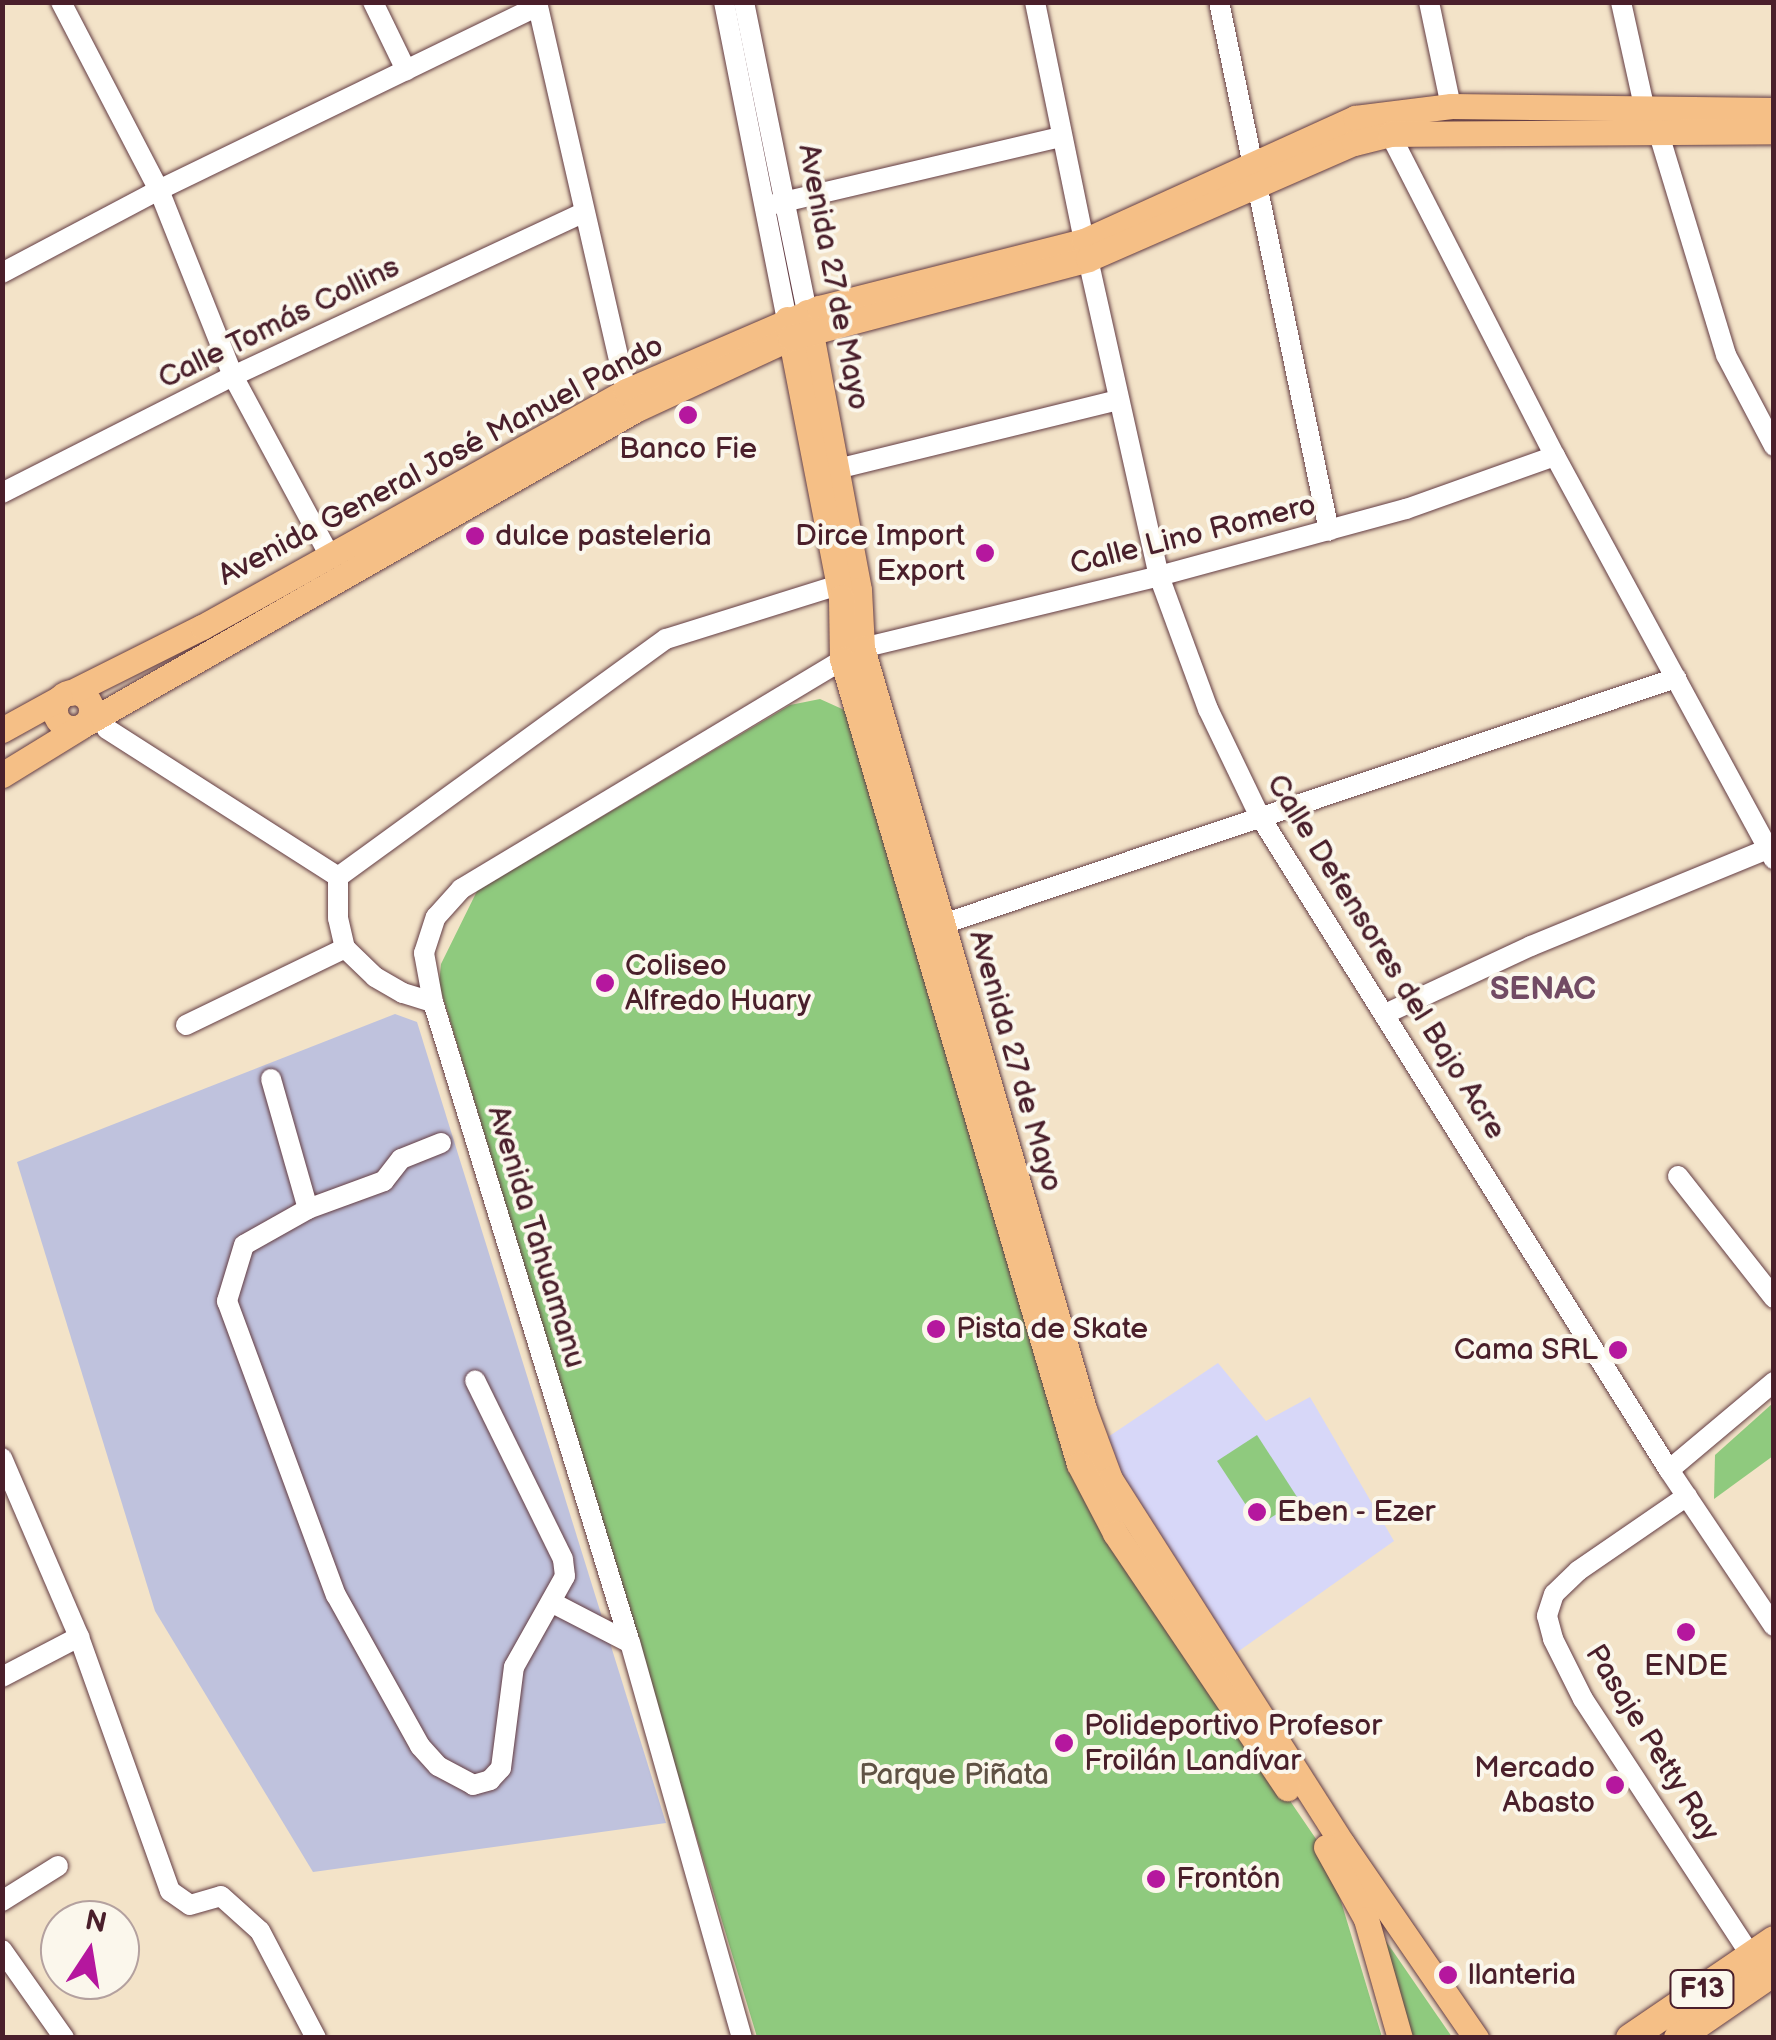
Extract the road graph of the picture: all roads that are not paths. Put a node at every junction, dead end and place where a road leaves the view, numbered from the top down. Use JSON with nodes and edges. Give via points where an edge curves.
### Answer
{"nodes":[{"id":1,"x":61,"y":2,"type":"edge"},
{"id":2,"x":373,"y":2,"type":"edge"},
{"id":3,"x":724,"y":2,"type":"edge"},
{"id":4,"x":744,"y":2,"type":"edge"},
{"id":5,"x":1035,"y":2,"type":"edge"},
{"id":6,"x":1219,"y":2,"type":"edge"},
{"id":7,"x":1430,"y":2,"type":"edge"},
{"id":8,"x":1621,"y":2,"type":"edge"},
{"id":9,"x":537,"y":4,"type":"edge"},
{"id":10,"x":406,"y":70,"type":"junction"},
{"id":11,"x":1451,"y":106,"type":"junction"},
{"id":12,"x":1774,"y":110,"type":"edge"},
{"id":13,"x":1651,"y":120,"type":"junction"},
{"id":14,"x":1774,"y":131,"type":"edge"},
{"id":15,"x":1390,"y":134,"type":"junction"},
{"id":16,"x":1060,"y":137,"type":"junction"},
{"id":17,"x":1254,"y":176,"type":"junction"},
{"id":18,"x":159,"y":190,"type":"junction"},
{"id":19,"x":777,"y":204,"type":"junction"},
{"id":20,"x":584,"y":212,"type":"junction"},
{"id":21,"x":1086,"y":250,"type":"junction"},
{"id":22,"x":2,"y":273,"type":"edge"},
{"id":23,"x":799,"y":325,"type":"junction"},
{"id":24,"x":234,"y":376,"type":"junction"},
{"id":25,"x":626,"y":391,"type":"junction"},
{"id":26,"x":1118,"y":400,"type":"junction"},
{"id":27,"x":1774,"y":446,"type":"edge"},
{"id":28,"x":1555,"y":456,"type":"junction"},
{"id":29,"x":838,"y":469,"type":"junction"},
{"id":30,"x":2,"y":493,"type":"edge"},
{"id":31,"x":1328,"y":531,"type":"junction"},
{"id":32,"x":330,"y":556,"type":"junction"},
{"id":33,"x":1158,"y":576,"type":"junction"},
{"id":34,"x":838,"y":585,"type":"junction"},
{"id":35,"x":852,"y":653,"type":"junction"},
{"id":36,"x":1676,"y":678,"type":"junction"},
{"id":37,"x":65,"y":696,"type":"junction"},
{"id":38,"x":88,"y":722,"type":"junction"},
{"id":39,"x":2,"y":730,"type":"edge"},
{"id":40,"x":2,"y":774,"type":"edge"},
{"id":41,"x":1259,"y":815,"type":"junction"},
{"id":42,"x":1770,"y":854,"type":"edge"},
{"id":43,"x":338,"y":877,"type":"junction"},
{"id":44,"x":931,"y":928,"type":"junction"},
{"id":45,"x":345,"y":948,"type":"junction"},
{"id":46,"x":433,"y":1002,"type":"junction"},
{"id":47,"x":1385,"y":1014,"type":"junction"},
{"id":48,"x":186,"y":1026,"type":"dead end"},
{"id":49,"x":271,"y":1080,"type":"dead end"},
{"id":50,"x":441,"y":1143,"type":"dead end"},
{"id":51,"x":1678,"y":1176,"type":"dead end"},
{"id":52,"x":308,"y":1209,"type":"junction"},
{"id":53,"x":1774,"y":1298,"type":"edge"},
{"id":54,"x":474,"y":1380,"type":"dead end"},
{"id":55,"x":1774,"y":1382,"type":"edge"},
{"id":56,"x":2,"y":1458,"type":"edge"},
{"id":57,"x":1669,"y":1470,"type":"junction"},
{"id":58,"x":1686,"y":1496,"type":"junction"},
{"id":59,"x":552,"y":1602,"type":"junction"},
{"id":60,"x":1773,"y":1625,"type":"edge"},
{"id":61,"x":79,"y":1637,"type":"junction"},
{"id":62,"x":630,"y":1643,"type":"junction"},
{"id":63,"x":2,"y":1677,"type":"edge"},
{"id":64,"x":58,"y":1866,"type":"dead end"},
{"id":65,"x":2,"y":1901,"type":"edge"},
{"id":66,"x":2,"y":1950,"type":"edge"},
{"id":67,"x":1766,"y":1956,"type":"edge"},
{"id":68,"x":64,"y":2038,"type":"edge"},
{"id":69,"x":316,"y":2038,"type":"edge"},
{"id":70,"x":742,"y":2038,"type":"edge"},
{"id":71,"x":1400,"y":2038,"type":"edge"},
{"id":72,"x":1476,"y":2038,"type":"edge"},
{"id":73,"x":1630,"y":2038,"type":"edge"},
{"id":74,"x":1678,"y":2038,"type":"edge"}],
"edges":[{"from":1,"to":18,"type":"street"},
{"from":2,"to":10,"type":"street"},
{"from":3,"to":19,"type":"street","name":"Avenida 27 de Mayo"},
{"from":4,"to":19,"type":"street","name":"Avenida 27 de Mayo"},
{"from":5,"to":16,"type":"street","name":"Calle Defensores del Bajo Acre"},
{"from":6,"to":17,"type":"street"},
{"from":7,"to":11,"type":"street"},
{"from":8,"to":13,"type":"street"},
{"from":9,"to":10,"type":"street"},
{"from":9,"to":20,"type":"street"},
{"from":10,"to":18,"type":"street"},
{"from":11,"to":13,"type":"main road","name":"Avenida General José Manuel Pando"},
{"from":11,"to":17,"type":"main road","name":"Avenida General José Manuel Pando","via":[[1355,118]]},
{"from":12,"to":13,"type":"main road","name":"Avenida General José Manuel Pando"},
{"from":13,"to":14,"type":"main road","name":"Avenida General José Manuel Pando"},
{"from":13,"to":15,"type":"main road","name":"Avenida General José Manuel Pando"},
{"from":13,"to":27,"type":"street","via":[[1726,355]]},
{"from":15,"to":17,"type":"main road","name":"Avenida General José Manuel Pando"},
{"from":15,"to":28,"type":"street"},
{"from":16,"to":19,"type":"street"},
{"from":16,"to":21,"type":"street","name":"Calle Defensores del Bajo Acre"},
{"from":17,"to":21,"type":"main road","name":"Avenida General José Manuel Pando"},
{"from":17,"to":31,"type":"street"},
{"from":18,"to":22,"type":"street"},
{"from":18,"to":24,"type":"street"},
{"from":19,"to":23,"type":"street","name":"Avenida 27 de Mayo"},
{"from":20,"to":24,"type":"street","name":"Calle Tomás Collins"},
{"from":20,"to":25,"type":"street"},
{"from":21,"to":23,"type":"main road","name":"Avenida General José Manuel Pando"},
{"from":21,"to":26,"type":"street","name":"Calle Defensores del Bajo Acre"},
{"from":23,"to":25,"type":"main road","name":"Avenida General José Manuel Pando"},
{"from":23,"to":29,"type":"main road","name":"Avenida 27 de Mayo"},
{"from":23,"to":34,"type":"main road","name":"Avenida 27 de Mayo"},
{"from":23,"to":38,"type":"main road","name":"Avenida General José Manuel Pando","via":[[635,410]]},
{"from":24,"to":30,"type":"street","name":"Calle Tomás Collins"},
{"from":24,"to":32,"type":"street"},
{"from":25,"to":32,"type":"main road","name":"Avenida General José Manuel Pando"},
{"from":26,"to":29,"type":"street"},
{"from":26,"to":33,"type":"street","name":"Calle Defensores del Bajo Acre"},
{"from":28,"to":31,"type":"street","name":"Calle Lino Romero"},
{"from":28,"to":36,"type":"street"},
{"from":29,"to":35,"type":"main road","name":"Avenida 27 de Mayo","via":[[859,590]]},
{"from":31,"to":33,"type":"street","name":"Calle Lino Romero"},
{"from":32,"to":37,"type":"main road","name":"Avenida General José Manuel Pando"},
{"from":33,"to":35,"type":"street","name":"Calle Lino Romero"},
{"from":33,"to":41,"type":"street","name":"Calle Defensores del Bajo Acre","via":[[1208,709]]},
{"from":34,"to":35,"type":"main road","name":"Avenida 27 de Mayo"},
{"from":34,"to":43,"type":"street","via":[[666,639]]},
{"from":35,"to":44,"type":"main road","name":"Avenida 27 de Mayo"},
{"from":35,"to":46,"type":"street","name":"Avenida Tahuamanu","via":[[460,889],[436,917],[424,953]]},
{"from":36,"to":41,"type":"street"},
{"from":36,"to":42,"type":"street"},
{"from":37,"to":38,"type":"main road","via":[[82,694]]},
{"from":37,"to":39,"type":"main road","name":"Avenida General José Manuel Pando"},
{"from":38,"to":40,"type":"main road","name":"Avenida General José Manuel Pando"},
{"from":38,"to":43,"type":"street"},
{"from":41,"to":44,"type":"street"},
{"from":41,"to":47,"type":"street","name":"Calle Defensores del Bajo Acre"},
{"from":42,"to":47,"type":"street","via":[[1531,946]]},
{"from":43,"to":45,"type":"street"},
{"from":44,"to":71,"type":"main road","name":"Avenida 27 de Mayo","via":[[1079,1464],[1115,1533],[1335,1862],[1366,1919]]},
{"from":44,"to":72,"type":"main road","name":"Avenida 27 de Mayo","via":[[1110,1480],[1342,1843]]},
{"from":45,"to":46,"type":"street","via":[[375,977]]},
{"from":45,"to":48,"type":"street"},
{"from":46,"to":62,"type":"street","name":"Avenida Tahuamanu"},
{"from":47,"to":57,"type":"street","name":"Calle Defensores del Bajo Acre"},
{"from":49,"to":52,"type":"street"},
{"from":50,"to":52,"type":"street","via":[[401,1159],[384,1181]]},
{"from":51,"to":53,"type":"street"},
{"from":52,"to":59,"type":"street","via":[[244,1245],[226,1300],[336,1595],[420,1746],[458,1780],[473,1785],[502,1768],[514,1668]]},
{"from":54,"to":59,"type":"street","via":[[563,1559],[565,1576]]},
{"from":55,"to":57,"type":"street"},
{"from":56,"to":61,"type":"street"},
{"from":57,"to":58,"type":"street","name":"Calle Defensores del Bajo Acre"},
{"from":58,"to":60,"type":"street","name":"Calle Defensores del Bajo Acre"},
{"from":58,"to":67,"type":"street","name":"Pasaje Petty Ray","via":[[1578,1571],[1554,1594],[1547,1616],[1583,1699]]},
{"from":59,"to":62,"type":"street"},
{"from":61,"to":63,"type":"street"},
{"from":61,"to":69,"type":"street","via":[[170,1891],[190,1905],[221,1896],[260,1931]]},
{"from":62,"to":70,"type":"street","name":"Avenida Tahuamanu"},
{"from":64,"to":65,"type":"street"},
{"from":66,"to":68,"type":"street"},
{"from":67,"to":73,"type":"highway","number":"F13"},
{"from":67,"to":74,"type":"highway","number":"F13"}]}
